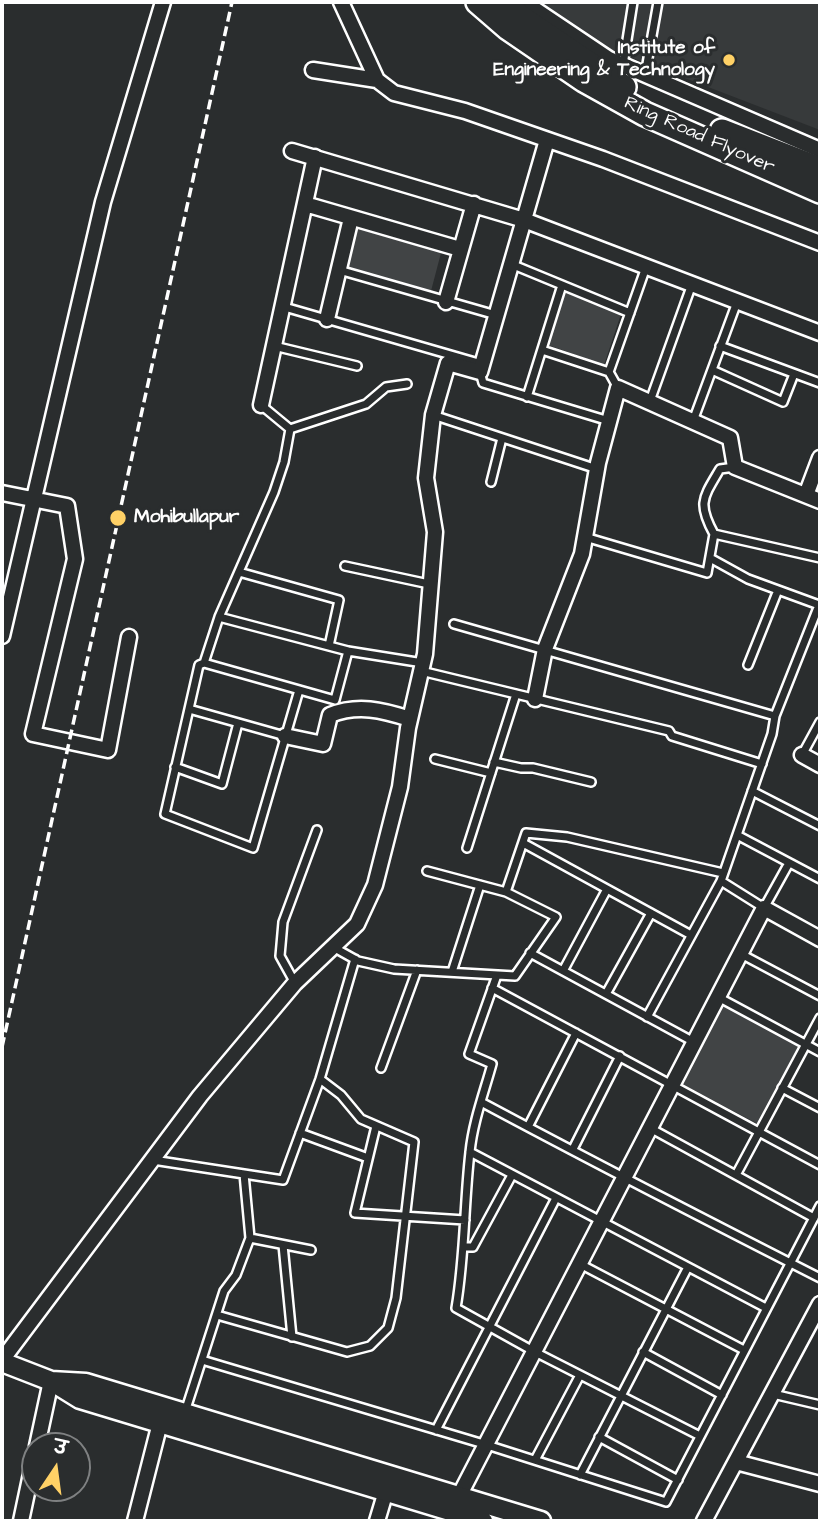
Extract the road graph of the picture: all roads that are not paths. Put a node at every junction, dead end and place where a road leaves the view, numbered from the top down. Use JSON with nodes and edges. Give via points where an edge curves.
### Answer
{"nodes":[{"id":1,"x":163,"y":2,"type":"edge"},
{"id":2,"x":341,"y":2,"type":"edge"},
{"id":3,"x":478,"y":2,"type":"edge"},
{"id":4,"x":504,"y":2,"type":"edge"},
{"id":5,"x":524,"y":2,"type":"edge"},
{"id":6,"x":633,"y":2,"type":"edge"},
{"id":7,"x":658,"y":2,"type":"edge"},
{"id":8,"x":623,"y":65,"type":"junction"},
{"id":9,"x":313,"y":70,"type":"dead end"},
{"id":10,"x":645,"y":75,"type":"junction"},
{"id":11,"x":377,"y":80,"type":"junction"},
{"id":12,"x":784,"y":136,"type":"junction"},
{"id":13,"x":547,"y":140,"type":"junction"},
{"id":14,"x":820,"y":150,"type":"edge"},
{"id":15,"x":292,"y":151,"type":"dead end"},
{"id":16,"x":316,"y":157,"type":"junction"},
{"id":17,"x":820,"y":169,"type":"edge"},
{"id":18,"x":820,"y":191,"type":"edge"},
{"id":19,"x":305,"y":204,"type":"junction"},
{"id":20,"x":474,"y":204,"type":"junction"},
{"id":21,"x":351,"y":218,"type":"junction"},
{"id":22,"x":524,"y":220,"type":"junction"},
{"id":23,"x":820,"y":243,"type":"edge"},
{"id":24,"x":460,"y":249,"type":"junction"},
{"id":25,"x":511,"y":264,"type":"junction"},
{"id":26,"x":646,"y":267,"type":"junction"},
{"id":27,"x":339,"y":270,"type":"junction"},
{"id":28,"x":692,"y":284,"type":"junction"},
{"id":29,"x":562,"y":285,"type":"junction"},
{"id":30,"x":737,"y":301,"type":"junction"},
{"id":31,"x":446,"y":302,"type":"junction"},
{"id":32,"x":281,"y":306,"type":"junction"},
{"id":33,"x":630,"y":313,"type":"junction"},
{"id":34,"x":496,"y":315,"type":"junction"},
{"id":35,"x":327,"y":319,"type":"junction"},
{"id":36,"x":820,"y":333,"type":"edge"},
{"id":37,"x":273,"y":346,"type":"junction"},
{"id":38,"x":720,"y":346,"type":"junction"},
{"id":39,"x":542,"y":350,"type":"junction"},
{"id":40,"x":357,"y":366,"type":"dead end"},
{"id":41,"x":481,"y":368,"type":"junction"},
{"id":42,"x":712,"y":370,"type":"junction"},
{"id":43,"x":609,"y":372,"type":"junction"},
{"id":44,"x":794,"y":374,"type":"junction"},
{"id":45,"x":820,"y":383,"type":"edge"},
{"id":46,"x":407,"y":384,"type":"dead end"},
{"id":47,"x":618,"y":388,"type":"junction"},
{"id":48,"x":527,"y":397,"type":"junction"},
{"id":49,"x":649,"y":402,"type":"junction"},
{"id":50,"x":261,"y":405,"type":"joint"},
{"id":51,"x":433,"y":415,"type":"junction"},
{"id":52,"x":693,"y":421,"type":"junction"},
{"id":53,"x":609,"y":422,"type":"junction"},
{"id":54,"x":290,"y":429,"type":"junction"},
{"id":55,"x":502,"y":438,"type":"junction"},
{"id":56,"x":820,"y":458,"type":"edge"},
{"id":57,"x":735,"y":467,"type":"junction"},
{"id":58,"x":597,"y":469,"type":"junction"},
{"id":59,"x":491,"y":482,"type":"dead end"},
{"id":60,"x":2,"y":493,"type":"edge"},
{"id":61,"x":813,"y":498,"type":"edge"},
{"id":62,"x":33,"y":499,"type":"junction"},
{"id":63,"x":714,"y":534,"type":"junction"},
{"id":64,"x":585,"y":537,"type":"junction"},
{"id":65,"x":710,"y":558,"type":"junction"},
{"id":66,"x":820,"y":558,"type":"edge"},
{"id":67,"x":345,"y":566,"type":"dead end"},
{"id":68,"x":239,"y":572,"type":"junction"},
{"id":69,"x":429,"y":584,"type":"junction"},
{"id":70,"x":778,"y":590,"type":"junction"},
{"id":71,"x":219,"y":617,"type":"junction"},
{"id":72,"x":454,"y":624,"type":"dead end"},
{"id":73,"x":2,"y":636,"type":"edge"},
{"id":74,"x":129,"y":637,"type":"dead end"},
{"id":75,"x":329,"y":646,"type":"junction"},
{"id":76,"x":545,"y":649,"type":"junction"},
{"id":77,"x":348,"y":651,"type":"junction"},
{"id":78,"x":204,"y":663,"type":"junction"},
{"id":79,"x":748,"y":665,"type":"dead end"},
{"id":80,"x":422,"y":667,"type":"junction"},
{"id":81,"x":299,"y":690,"type":"junction"},
{"id":82,"x":516,"y":694,"type":"junction"},
{"id":83,"x":535,"y":699,"type":"junction"},
{"id":84,"x":188,"y":709,"type":"junction"},
{"id":85,"x":775,"y":716,"type":"junction"},
{"id":86,"x":410,"y":719,"type":"junction"},
{"id":87,"x":820,"y":722,"type":"edge"},
{"id":88,"x":238,"y":723,"type":"junction"},
{"id":89,"x":285,"y":736,"type":"junction"},
{"id":90,"x":802,"y":755,"type":"joint"},
{"id":91,"x":435,"y":759,"type":"dead end"},
{"id":92,"x":494,"y":762,"type":"junction"},
{"id":93,"x":762,"y":764,"type":"junction"},
{"id":94,"x":820,"y":765,"type":"edge"},
{"id":95,"x":175,"y":767,"type":"junction"},
{"id":96,"x":491,"y":773,"type":"junction"},
{"id":97,"x":591,"y":782,"type":"dead end"},
{"id":98,"x":752,"y":792,"type":"junction"},
{"id":99,"x":820,"y":826,"type":"edge"},
{"id":100,"x":317,"y":830,"type":"dead end"},
{"id":101,"x":737,"y":835,"type":"junction"},
{"id":102,"x":523,"y":843,"type":"junction"},
{"id":103,"x":467,"y":848,"type":"dead end"},
{"id":104,"x":789,"y":863,"type":"junction"},
{"id":105,"x":427,"y":871,"type":"dead end"},
{"id":106,"x":722,"y":877,"type":"junction"},
{"id":107,"x":820,"y":879,"type":"edge"},
{"id":108,"x":480,"y":885,"type":"junction"},
{"id":109,"x":607,"y":889,"type":"junction"},
{"id":110,"x":506,"y":892,"type":"junction"},
{"id":111,"x":764,"y":908,"type":"junction"},
{"id":112,"x":651,"y":913,"type":"junction"},
{"id":113,"x":691,"y":935,"type":"junction"},
{"id":114,"x":820,"y":939,"type":"edge"},
{"id":115,"x":333,"y":947,"type":"junction"},
{"id":116,"x":530,"y":953,"type":"junction"},
{"id":117,"x":741,"y":954,"type":"junction"},
{"id":118,"x":355,"y":959,"type":"junction"},
{"id":119,"x":417,"y":970,"type":"junction"},
{"id":120,"x":562,"y":971,"type":"junction"},
{"id":121,"x":452,"y":972,"type":"junction"},
{"id":122,"x":497,"y":975,"type":"junction"},
{"id":123,"x":295,"y":983,"type":"junction"},
{"id":124,"x":492,"y":988,"type":"junction"},
{"id":125,"x":606,"y":995,"type":"junction"},
{"id":126,"x":820,"y":996,"type":"edge"},
{"id":127,"x":718,"y":997,"type":"junction"},
{"id":128,"x":647,"y":1017,"type":"junction"},
{"id":129,"x":820,"y":1018,"type":"edge"},
{"id":130,"x":576,"y":1033,"type":"junction"},
{"id":131,"x":695,"y":1043,"type":"junction"},
{"id":132,"x":806,"y":1045,"type":"junction"},
{"id":133,"x":820,"y":1052,"type":"edge"},
{"id":134,"x":620,"y":1056,"type":"junction"},
{"id":135,"x":382,"y":1068,"type":"dead end"},
{"id":136,"x":320,"y":1079,"type":"junction"},
{"id":137,"x":673,"y":1084,"type":"junction"},
{"id":138,"x":782,"y":1088,"type":"junction"},
{"id":139,"x":481,"y":1102,"type":"junction"},
{"id":140,"x":820,"y":1108,"type":"edge"},
{"id":141,"x":376,"y":1126,"type":"junction"},
{"id":142,"x":528,"y":1127,"type":"junction"},
{"id":143,"x":650,"y":1128,"type":"junction"},
{"id":144,"x":760,"y":1131,"type":"junction"},
{"id":145,"x":300,"y":1133,"type":"junction"},
{"id":146,"x":573,"y":1149,"type":"junction"},
{"id":147,"x":470,"y":1152,"type":"junction"},
{"id":148,"x":368,"y":1158,"type":"junction"},
{"id":149,"x":152,"y":1160,"type":"junction"},
{"id":150,"x":820,"y":1165,"type":"edge"},
{"id":151,"x":244,"y":1174,"type":"junction"},
{"id":152,"x":512,"y":1175,"type":"junction"},
{"id":153,"x":736,"y":1175,"type":"junction"},
{"id":154,"x":624,"y":1179,"type":"junction"},
{"id":155,"x":556,"y":1198,"type":"junction"},
{"id":156,"x":820,"y":1206,"type":"edge"},
{"id":157,"x":406,"y":1216,"type":"junction"},
{"id":158,"x":814,"y":1218,"type":"junction"},
{"id":159,"x":465,"y":1220,"type":"junction"},
{"id":160,"x":601,"y":1223,"type":"junction"},
{"id":161,"x":250,"y":1238,"type":"junction"},
{"id":162,"x":283,"y":1245,"type":"junction"},
{"id":163,"x":464,"y":1247,"type":"junction"},
{"id":164,"x":311,"y":1250,"type":"dead end"},
{"id":165,"x":790,"y":1262,"type":"junction"},
{"id":166,"x":580,"y":1264,"type":"junction"},
{"id":167,"x":688,"y":1267,"type":"junction"},
{"id":168,"x":820,"y":1278,"type":"edge"},
{"id":169,"x":820,"y":1304,"type":"edge"},
{"id":170,"x":766,"y":1308,"type":"junction"},
{"id":171,"x":665,"y":1309,"type":"junction"},
{"id":172,"x":216,"y":1315,"type":"junction"},
{"id":173,"x":490,"y":1327,"type":"junction"},
{"id":174,"x":292,"y":1337,"type":"junction"},
{"id":175,"x":744,"y":1350,"type":"junction"},
{"id":176,"x":535,"y":1352,"type":"junction"},
{"id":177,"x":643,"y":1352,"type":"junction"},
{"id":178,"x":202,"y":1360,"type":"junction"},
{"id":179,"x":2,"y":1361,"type":"edge"},
{"id":180,"x":580,"y":1375,"type":"junction"},
{"id":181,"x":51,"y":1381,"type":"junction"},
{"id":182,"x":772,"y":1394,"type":"junction"},
{"id":183,"x":621,"y":1395,"type":"junction"},
{"id":184,"x":722,"y":1395,"type":"junction"},
{"id":185,"x":820,"y":1405,"type":"edge"},
{"id":186,"x":184,"y":1413,"type":"junction"},
{"id":187,"x":160,"y":1423,"type":"junction"},
{"id":188,"x":436,"y":1430,"type":"junction"},
{"id":189,"x":40,"y":1432,"type":"edge"},
{"id":190,"x":700,"y":1436,"type":"junction"},
{"id":191,"x":599,"y":1437,"type":"junction"},
{"id":192,"x":487,"y":1445,"type":"junction"},
{"id":193,"x":535,"y":1460,"type":"junction"},
{"id":194,"x":736,"y":1462,"type":"junction"},
{"id":195,"x":580,"y":1475,"type":"junction"},
{"id":196,"x":678,"y":1480,"type":"junction"},
{"id":197,"x":820,"y":1484,"type":"edge"},
{"id":198,"x":386,"y":1491,"type":"junction"},
{"id":199,"x":24,"y":1502,"type":"edge"},
{"id":200,"x":455,"y":1504,"type":"junction"},
{"id":201,"x":20,"y":1521,"type":"edge"},
{"id":202,"x":135,"y":1521,"type":"edge"},
{"id":203,"x":377,"y":1521,"type":"edge"},
{"id":204,"x":483,"y":1521,"type":"edge"},
{"id":205,"x":541,"y":1521,"type":"edge"},
{"id":206,"x":704,"y":1521,"type":"edge"}],
"edges":[{"from":1,"to":62,"type":"street","via":[[103,202]]},
{"from":2,"to":11,"type":"street"},
{"from":3,"to":18,"type":"highway","name":"Ring Road Flyover","via":[[584,80],[645,114]]},
{"from":4,"to":17,"type":"highway","name":"Ring Road Flyover","via":[[621,85],[682,115]]},
{"from":5,"to":8,"type":"street"},
{"from":6,"to":8,"type":"lane"},
{"from":7,"to":10,"type":"lane"},
{"from":8,"to":10,"type":"street"},
{"from":9,"to":11,"type":"street"},
{"from":10,"to":12,"type":"street"},
{"from":11,"to":13,"type":"street","via":[[394,93],[465,111]]},
{"from":12,"to":14,"type":"street"},
{"from":12,"to":17,"type":"street"},
{"from":13,"to":22,"type":"street"},
{"from":13,"to":23,"type":"street"},
{"from":15,"to":16,"type":"street"},
{"from":16,"to":19,"type":"street"},
{"from":16,"to":20,"type":"street"},
{"from":19,"to":21,"type":"street"},
{"from":19,"to":32,"type":"street"},
{"from":20,"to":22,"type":"street"},
{"from":20,"to":24,"type":"street"},
{"from":21,"to":24,"type":"street"},
{"from":21,"to":27,"type":"street"},
{"from":22,"to":25,"type":"street"},
{"from":22,"to":26,"type":"street"},
{"from":24,"to":31,"type":"street"},
{"from":25,"to":29,"type":"lane"},
{"from":25,"to":34,"type":"street"},
{"from":26,"to":28,"type":"street"},
{"from":26,"to":33,"type":"lane"},
{"from":27,"to":31,"type":"lane"},
{"from":27,"to":35,"type":"street"},
{"from":28,"to":30,"type":"street"},
{"from":28,"to":49,"type":"lane"},
{"from":29,"to":33,"type":"lane"},
{"from":29,"to":39,"type":"lane"},
{"from":30,"to":36,"type":"street"},
{"from":30,"to":38,"type":"lane"},
{"from":31,"to":34,"type":"lane"},
{"from":32,"to":35,"type":"lane"},
{"from":32,"to":37,"type":"street"},
{"from":33,"to":43,"type":"lane"},
{"from":34,"to":41,"type":"street"},
{"from":35,"to":41,"type":"lane"},
{"from":37,"to":40,"type":"lane"},
{"from":37,"to":50,"type":"street"},
{"from":38,"to":42,"type":"lane"},
{"from":38,"to":44,"type":"lane"},
{"from":39,"to":43,"type":"lane"},
{"from":39,"to":48,"type":"lane"},
{"from":41,"to":48,"type":"lane","via":[[483,383]]},
{"from":41,"to":51,"type":"street","via":[[448,363]]},
{"from":42,"to":44,"type":"lane","via":[[783,402]]},
{"from":42,"to":52,"type":"lane"},
{"from":43,"to":47,"type":"lane"},
{"from":44,"to":45,"type":"lane"},
{"from":46,"to":54,"type":"lane","via":[[386,387],[366,404]]},
{"from":47,"to":49,"type":"street"},
{"from":47,"to":53,"type":"street"},
{"from":48,"to":53,"type":"lane"},
{"from":49,"to":52,"type":"street"},
{"from":50,"to":54,"type":"lane"},
{"from":51,"to":55,"type":"lane"},
{"from":51,"to":69,"type":"street","via":[[426,478],[435,532]]},
{"from":52,"to":57,"type":"street","via":[[730,438]]},
{"from":53,"to":58,"type":"street"},
{"from":54,"to":68,"type":"lane","via":[[274,492]]},
{"from":55,"to":58,"type":"lane"},
{"from":55,"to":59,"type":"lane"},
{"from":56,"to":61,"type":"street"},
{"from":57,"to":61,"type":"street"},
{"from":57,"to":63,"type":"lane","via":[[720,469],[703,498],[704,515]]},
{"from":58,"to":64,"type":"street"},
{"from":60,"to":62,"type":"street"},
{"from":62,"to":73,"type":"street"},
{"from":62,"to":74,"type":"street","via":[[67,506],[75,559],[33,734],[108,750]]},
{"from":63,"to":65,"type":"lane"},
{"from":63,"to":66,"type":"lane"},
{"from":64,"to":65,"type":"lane","via":[[707,573]]},
{"from":64,"to":76,"type":"street"},
{"from":65,"to":70,"type":"lane"},
{"from":67,"to":69,"type":"lane"},
{"from":68,"to":71,"type":"lane"},
{"from":68,"to":75,"type":"lane","via":[[339,600]]},
{"from":69,"to":80,"type":"street"},
{"from":70,"to":79,"type":"lane"},
{"from":70,"to":85,"type":"lane","via":[[820,605]]},
{"from":71,"to":75,"type":"lane"},
{"from":71,"to":78,"type":"lane"},
{"from":72,"to":76,"type":"lane"},
{"from":75,"to":77,"type":"lane"},
{"from":76,"to":83,"type":"street"},
{"from":76,"to":85,"type":"lane"},
{"from":77,"to":80,"type":"lane"},
{"from":77,"to":81,"type":"lane","via":[[335,700]]},
{"from":78,"to":81,"type":"lane"},
{"from":78,"to":84,"type":"lane","via":[[199,665]]},
{"from":80,"to":82,"type":"lane"},
{"from":80,"to":86,"type":"street"},
{"from":81,"to":89,"type":"lane"},
{"from":82,"to":83,"type":"lane"},
{"from":82,"to":92,"type":"lane"},
{"from":83,"to":93,"type":"lane","via":[[669,731],[671,736]]},
{"from":84,"to":88,"type":"lane"},
{"from":84,"to":95,"type":"lane"},
{"from":85,"to":93,"type":"lane"},
{"from":86,"to":89,"type":"street","via":[[363,707],[344,709],[330,715],[323,744]]},
{"from":86,"to":115,"type":"street","via":[[400,787],[375,884],[357,924]]},
{"from":87,"to":90,"type":"lane"},
{"from":88,"to":89,"type":"lane"},
{"from":88,"to":95,"type":"lane","via":[[222,784]]},
{"from":89,"to":95,"type":"lane","via":[[253,848],[165,814]]},
{"from":90,"to":94,"type":"street"},
{"from":91,"to":96,"type":"lane"},
{"from":92,"to":96,"type":"lane"},
{"from":92,"to":97,"type":"lane"},
{"from":93,"to":98,"type":"lane"},
{"from":96,"to":103,"type":"lane"},
{"from":98,"to":99,"type":"lane"},
{"from":98,"to":101,"type":"lane"},
{"from":100,"to":123,"type":"lane","via":[[283,922],[280,956]]},
{"from":101,"to":104,"type":"lane"},
{"from":101,"to":106,"type":"lane"},
{"from":102,"to":106,"type":"lane","via":[[526,833],[567,837]]},
{"from":102,"to":109,"type":"lane"},
{"from":102,"to":110,"type":"lane"},
{"from":104,"to":107,"type":"lane"},
{"from":104,"to":111,"type":"lane"},
{"from":105,"to":108,"type":"lane"},
{"from":106,"to":111,"type":"lane"},
{"from":106,"to":113,"type":"lane"},
{"from":108,"to":110,"type":"lane"},
{"from":108,"to":121,"type":"lane"},
{"from":109,"to":112,"type":"lane"},
{"from":109,"to":120,"type":"lane"},
{"from":110,"to":116,"type":"lane","via":[[556,917]]},
{"from":111,"to":114,"type":"street"},
{"from":111,"to":117,"type":"street"},
{"from":112,"to":113,"type":"lane"},
{"from":112,"to":125,"type":"lane"},
{"from":113,"to":128,"type":"lane"},
{"from":115,"to":118,"type":"lane"},
{"from":115,"to":123,"type":"street"},
{"from":116,"to":120,"type":"lane"},
{"from":116,"to":122,"type":"lane","via":[[515,976]]},
{"from":117,"to":126,"type":"lane"},
{"from":117,"to":127,"type":"street"},
{"from":118,"to":119,"type":"lane"},
{"from":118,"to":136,"type":"lane"},
{"from":119,"to":121,"type":"lane"},
{"from":119,"to":135,"type":"lane"},
{"from":120,"to":125,"type":"lane"},
{"from":121,"to":122,"type":"lane"},
{"from":122,"to":124,"type":"lane"},
{"from":123,"to":149,"type":"street"},
{"from":124,"to":130,"type":"lane"},
{"from":124,"to":139,"type":"lane","via":[[469,1054],[492,1064]]},
{"from":125,"to":128,"type":"lane"},
{"from":127,"to":131,"type":"street"},
{"from":127,"to":132,"type":"lane"},
{"from":128,"to":131,"type":"lane"},
{"from":129,"to":132,"type":"lane"},
{"from":130,"to":134,"type":"lane"},
{"from":130,"to":142,"type":"lane"},
{"from":131,"to":137,"type":"street"},
{"from":132,"to":133,"type":"lane"},
{"from":132,"to":138,"type":"lane"},
{"from":134,"to":137,"type":"lane"},
{"from":134,"to":146,"type":"lane"},
{"from":136,"to":141,"type":"lane","via":[[361,1119]]},
{"from":136,"to":145,"type":"lane"},
{"from":137,"to":143,"type":"street"},
{"from":137,"to":144,"type":"lane"},
{"from":138,"to":140,"type":"lane"},
{"from":138,"to":144,"type":"lane"},
{"from":139,"to":142,"type":"lane"},
{"from":139,"to":147,"type":"lane"},
{"from":141,"to":148,"type":"lane"},
{"from":141,"to":157,"type":"lane","via":[[414,1142]]},
{"from":142,"to":146,"type":"lane"},
{"from":143,"to":153,"type":"lane"},
{"from":143,"to":154,"type":"street"},
{"from":144,"to":150,"type":"lane"},
{"from":144,"to":153,"type":"lane"},
{"from":145,"to":148,"type":"lane"},
{"from":145,"to":151,"type":"lane","via":[[283,1180]]},
{"from":146,"to":154,"type":"lane"},
{"from":147,"to":152,"type":"lane"},
{"from":147,"to":159,"type":"lane"},
{"from":148,"to":157,"type":"lane","via":[[355,1213]]},
{"from":149,"to":151,"type":"lane"},
{"from":149,"to":179,"type":"street"},
{"from":151,"to":161,"type":"lane"},
{"from":152,"to":155,"type":"lane"},
{"from":152,"to":163,"type":"lane","via":[[473,1247]]},
{"from":153,"to":158,"type":"lane"},
{"from":154,"to":160,"type":"street"},
{"from":154,"to":165,"type":"lane"},
{"from":155,"to":160,"type":"lane"},
{"from":155,"to":173,"type":"lane"},
{"from":156,"to":158,"type":"lane"},
{"from":157,"to":159,"type":"lane"},
{"from":157,"to":174,"type":"lane","via":[[388,1328],[370,1346],[347,1352]]},
{"from":158,"to":165,"type":"lane"},
{"from":159,"to":163,"type":"lane"},
{"from":160,"to":166,"type":"street"},
{"from":160,"to":167,"type":"lane"},
{"from":161,"to":162,"type":"lane"},
{"from":161,"to":172,"type":"lane"},
{"from":162,"to":164,"type":"lane"},
{"from":162,"to":174,"type":"lane"},
{"from":163,"to":173,"type":"lane","via":[[456,1308]]},
{"from":165,"to":168,"type":"lane"},
{"from":165,"to":170,"type":"lane"},
{"from":166,"to":171,"type":"lane"},
{"from":166,"to":176,"type":"street"},
{"from":167,"to":170,"type":"lane"},
{"from":167,"to":171,"type":"lane"},
{"from":169,"to":182,"type":"street"},
{"from":170,"to":175,"type":"lane"},
{"from":171,"to":175,"type":"lane"},
{"from":171,"to":177,"type":"lane"},
{"from":172,"to":174,"type":"lane"},
{"from":172,"to":178,"type":"lane"},
{"from":173,"to":176,"type":"lane"},
{"from":173,"to":188,"type":"lane"},
{"from":175,"to":184,"type":"lane"},
{"from":176,"to":180,"type":"lane"},
{"from":176,"to":192,"type":"street"},
{"from":177,"to":183,"type":"lane"},
{"from":177,"to":184,"type":"lane"},
{"from":178,"to":186,"type":"lane"},
{"from":178,"to":188,"type":"lane"},
{"from":179,"to":181,"type":"street"},
{"from":180,"to":183,"type":"lane"},
{"from":180,"to":193,"type":"lane"},
{"from":181,"to":186,"type":"street","via":[[86,1383]]},
{"from":181,"to":187,"type":"street","via":[[80,1399]]},
{"from":181,"to":189,"type":"street"},
{"from":182,"to":185,"type":"lane"},
{"from":182,"to":194,"type":"street"},
{"from":183,"to":190,"type":"lane"},
{"from":183,"to":191,"type":"lane"},
{"from":184,"to":190,"type":"lane"},
{"from":186,"to":200,"type":"street"},
{"from":187,"to":198,"type":"street"},
{"from":187,"to":202,"type":"street"},
{"from":188,"to":192,"type":"lane"},
{"from":190,"to":196,"type":"lane"},
{"from":191,"to":195,"type":"lane"},
{"from":191,"to":196,"type":"lane"},
{"from":192,"to":193,"type":"lane"},
{"from":192,"to":200,"type":"street"},
{"from":193,"to":195,"type":"lane"},
{"from":194,"to":197,"type":"street"},
{"from":194,"to":206,"type":"street"},
{"from":195,"to":196,"type":"lane","via":[[666,1502]]},
{"from":198,"to":200,"type":"street"},
{"from":198,"to":203,"type":"street"},
{"from":199,"to":201,"type":"street"},
{"from":200,"to":204,"type":"street"},
{"from":200,"to":205,"type":"street"}]}
